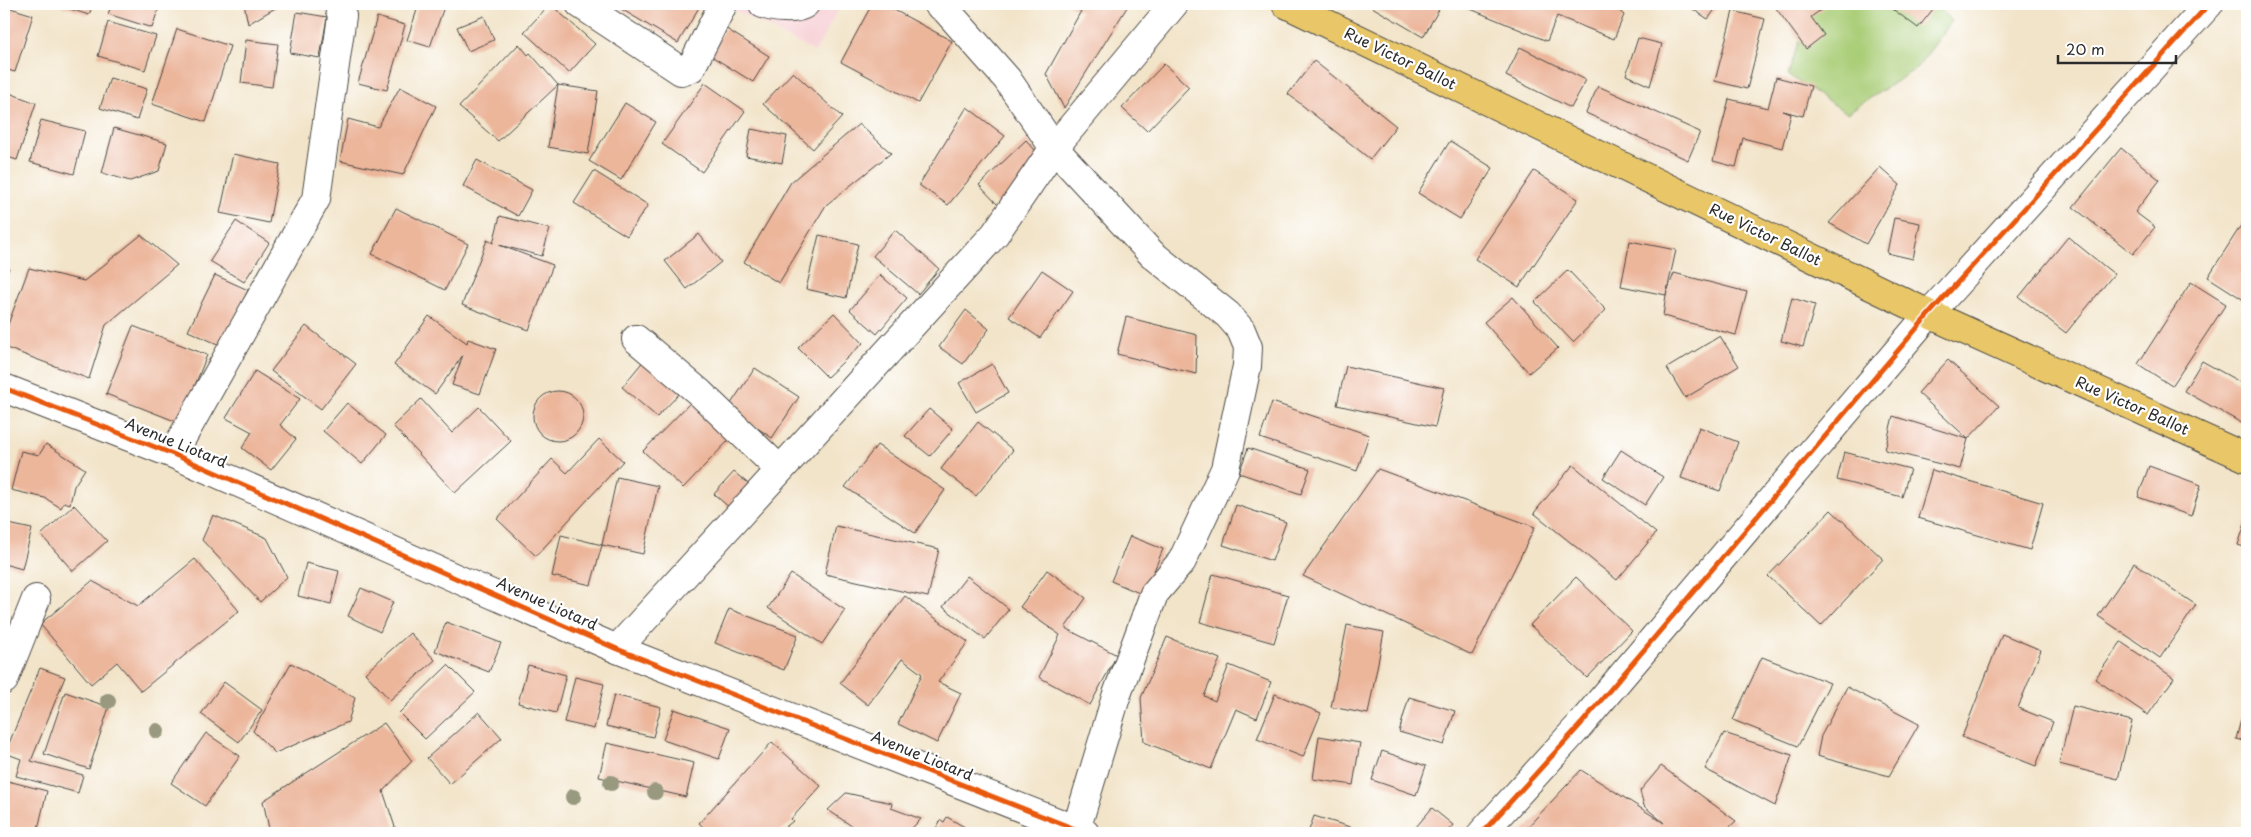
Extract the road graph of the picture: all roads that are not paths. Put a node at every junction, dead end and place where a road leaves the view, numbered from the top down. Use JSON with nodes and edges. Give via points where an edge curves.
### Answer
{"nodes":[{"id":1,"x":338,"y":4,"type":"edge"},
{"id":2,"x":580,"y":4,"type":"edge"},
{"id":3,"x":723,"y":4,"type":"edge"},
{"id":4,"x":763,"y":4,"type":"edge"},
{"id":5,"x":805,"y":4,"type":"edge"},
{"id":6,"x":938,"y":4,"type":"edge"},
{"id":7,"x":1174,"y":4,"type":"edge"},
{"id":8,"x":1286,"y":4,"type":"edge"},
{"id":9,"x":2209,"y":4,"type":"edge"},
{"id":10,"x":1054,"y":148,"type":"junction"},
{"id":11,"x":1929,"y":314,"type":"junction"},
{"id":12,"x":636,"y":339,"type":"dead end"},
{"id":13,"x":4,"y":388,"type":"edge"},
{"id":14,"x":173,"y":454,"type":"junction"},
{"id":15,"x":2247,"y":458,"type":"edge"},
{"id":16,"x":780,"y":470,"type":"junction"},
{"id":17,"x":36,"y":599,"type":"dead end"},
{"id":18,"x":617,"y":649,"type":"junction"},
{"id":19,"x":4,"y":680,"type":"edge"},
{"id":20,"x":1078,"y":832,"type":"edge"},
{"id":21,"x":1482,"y":833,"type":"edge"}],
"edges":[{"from":1,"to":14,"type":"street","via":[[342,16],[316,199]]},
{"from":2,"to":3,"type":"street","via":[[681,71],[691,68]]},
{"from":4,"to":5,"type":"street","via":[[773,8]]},
{"from":6,"to":10,"type":"street","via":[[1007,79]]},
{"from":7,"to":10,"type":"street"},
{"from":8,"to":11,"type":"main road","name":"Rue Victor Ballot"},
{"from":9,"to":11,"type":"street"},
{"from":10,"to":16,"type":"street","via":[[995,234]]},
{"from":10,"to":20,"type":"street","via":[[1152,254],[1228,315],[1241,330],[1248,346],[1247,366],[1225,470],[1182,561],[1154,594],[1116,698]]},
{"from":11,"to":15,"type":"main road","name":"Rue Victor Ballot"},
{"from":11,"to":21,"type":"street","via":[[1588,716]]},
{"from":12,"to":16,"type":"street","via":[[700,393]]},
{"from":13,"to":14,"type":"street","name":"Avenue Liotard"},
{"from":14,"to":18,"type":"street","name":"Avenue Liotard"},
{"from":16,"to":18,"type":"street"},
{"from":17,"to":19,"type":"street"},
{"from":18,"to":20,"type":"street","name":"Avenue Liotard"}]}
